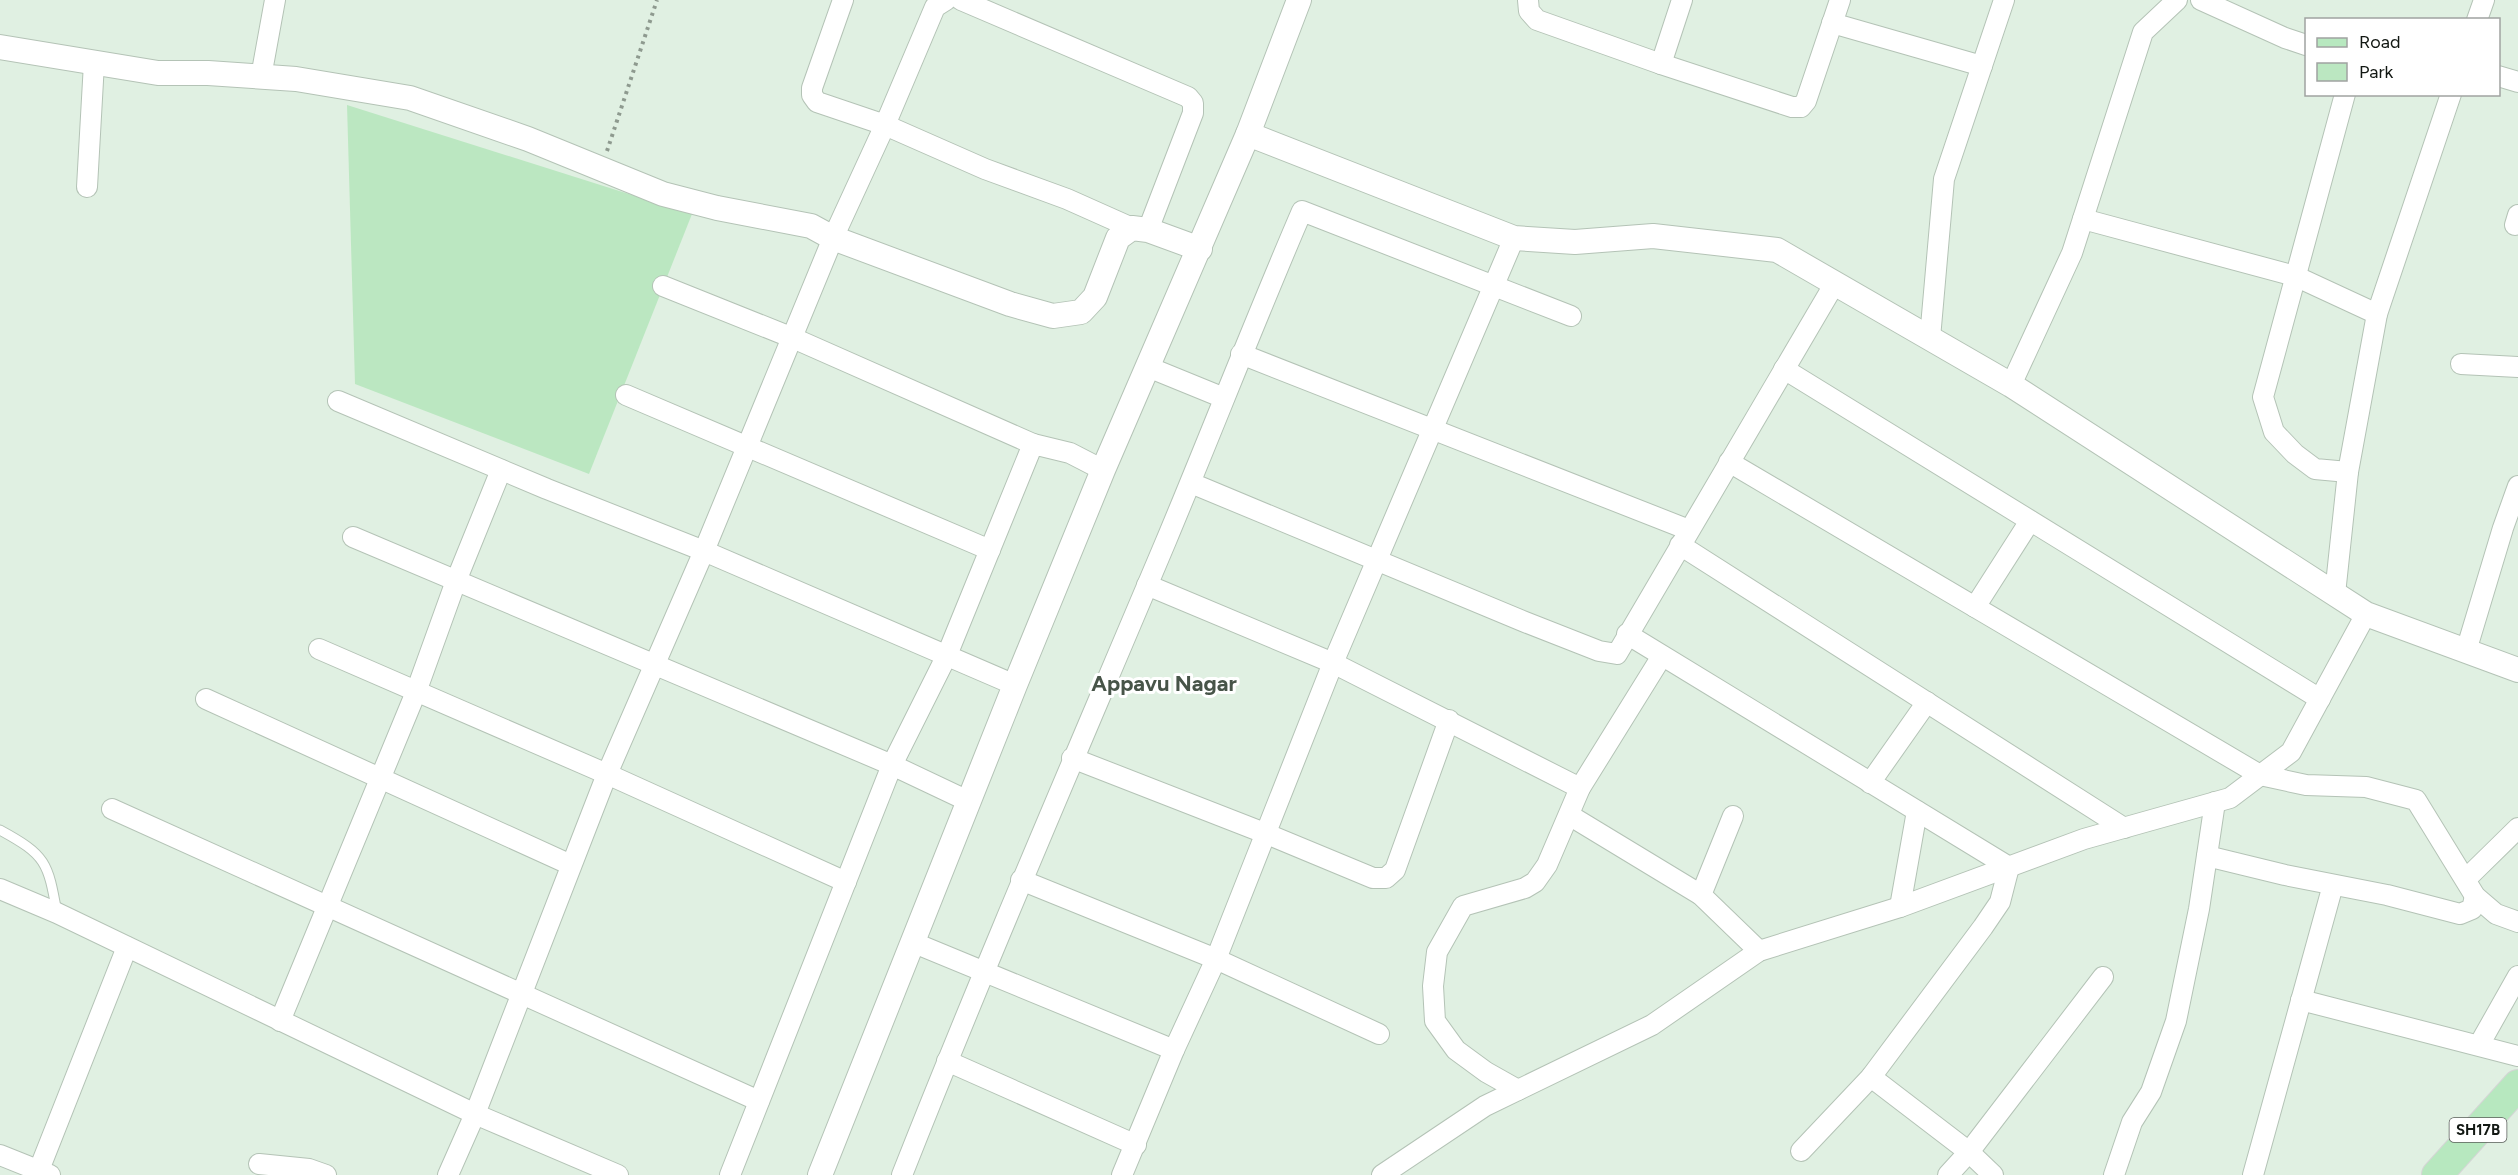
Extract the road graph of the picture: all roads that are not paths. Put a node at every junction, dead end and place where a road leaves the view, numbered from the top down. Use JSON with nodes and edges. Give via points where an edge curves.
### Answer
{"nodes":[{"id":1,"x":275,"y":0,"type":"edge"},
{"id":2,"x":843,"y":0,"type":"edge"},
{"id":3,"x":946,"y":0,"type":"edge"},
{"id":4,"x":961,"y":0,"type":"edge"},
{"id":5,"x":1299,"y":0,"type":"edge"},
{"id":6,"x":1528,"y":0,"type":"edge"},
{"id":7,"x":1682,"y":0,"type":"edge"},
{"id":8,"x":1840,"y":0,"type":"edge"},
{"id":9,"x":2004,"y":0,"type":"edge"},
{"id":10,"x":2177,"y":0,"type":"edge"},
{"id":11,"x":2201,"y":0,"type":"edge"},
{"id":12,"x":2484,"y":0,"type":"edge"},
{"id":13,"x":2478,"y":18,"type":"edge"},
{"id":14,"x":1832,"y":23,"type":"junction"},
{"id":15,"x":2305,"y":44,"type":"edge"},
{"id":16,"x":0,"y":47,"type":"edge"},
{"id":17,"x":94,"y":63,"type":"junction"},
{"id":18,"x":1661,"y":64,"type":"junction"},
{"id":19,"x":1982,"y":66,"type":"junction"},
{"id":20,"x":2500,"y":76,"type":"edge"},
{"id":21,"x":261,"y":77,"type":"junction"},
{"id":22,"x":2518,"y":82,"type":"edge"},
{"id":23,"x":2344,"y":96,"type":"edge"},
{"id":24,"x":2450,"y":96,"type":"edge"},
{"id":25,"x":885,"y":125,"type":"junction"},
{"id":26,"x":1248,"y":134,"type":"junction"},
{"id":27,"x":87,"y":187,"type":"dead end"},
{"id":28,"x":2083,"y":219,"type":"junction"},
{"id":29,"x":1140,"y":229,"type":"junction"},
{"id":30,"x":833,"y":237,"type":"junction"},
{"id":31,"x":1514,"y":238,"type":"junction"},
{"id":32,"x":1200,"y":249,"type":"junction"},
{"id":33,"x":2295,"y":276,"type":"junction"},
{"id":34,"x":1835,"y":284,"type":"junction"},
{"id":35,"x":663,"y":286,"type":"dead end"},
{"id":36,"x":1492,"y":287,"type":"junction"},
{"id":37,"x":2377,"y":314,"type":"junction"},
{"id":38,"x":1571,"y":316,"type":"dead end"},
{"id":39,"x":794,"y":338,"type":"junction"},
{"id":40,"x":1930,"y":338,"type":"junction"},
{"id":41,"x":1241,"y":354,"type":"junction"},
{"id":42,"x":2461,"y":364,"type":"dead end"},
{"id":43,"x":1148,"y":367,"type":"junction"},
{"id":44,"x":2518,"y":367,"type":"edge"},
{"id":45,"x":1784,"y":369,"type":"junction"},
{"id":46,"x":2011,"y":385,"type":"junction"},
{"id":47,"x":626,"y":395,"type":"dead end"},
{"id":48,"x":1224,"y":398,"type":"junction"},
{"id":49,"x":338,"y":401,"type":"dead end"},
{"id":50,"x":1433,"y":429,"type":"junction"},
{"id":51,"x":1033,"y":444,"type":"junction"},
{"id":52,"x":747,"y":446,"type":"junction"},
{"id":53,"x":1729,"y":462,"type":"junction"},
{"id":54,"x":501,"y":470,"type":"junction"},
{"id":55,"x":1103,"y":470,"type":"junction"},
{"id":56,"x":2348,"y":472,"type":"junction"},
{"id":57,"x":1191,"y":483,"type":"junction"},
{"id":58,"x":2518,"y":486,"type":"edge"},
{"id":59,"x":2030,"y":521,"type":"junction"},
{"id":60,"x":353,"y":537,"type":"dead end"},
{"id":61,"x":1684,"y":538,"type":"junction"},
{"id":62,"x":990,"y":550,"type":"junction"},
{"id":63,"x":704,"y":551,"type":"junction"},
{"id":64,"x":1377,"y":562,"type":"junction"},
{"id":65,"x":456,"y":581,"type":"junction"},
{"id":66,"x":1147,"y":585,"type":"junction"},
{"id":67,"x":2335,"y":594,"type":"junction"},
{"id":68,"x":1975,"y":607,"type":"junction"},
{"id":69,"x":2366,"y":614,"type":"junction"},
{"id":70,"x":1627,"y":634,"type":"junction"},
{"id":71,"x":319,"y":649,"type":"dead end"},
{"id":72,"x":2466,"y":651,"type":"junction"},
{"id":73,"x":947,"y":655,"type":"junction"},
{"id":74,"x":1662,"y":656,"type":"junction"},
{"id":75,"x":1333,"y":663,"type":"junction"},
{"id":76,"x":655,"y":666,"type":"junction"},
{"id":77,"x":2518,"y":670,"type":"edge"},
{"id":78,"x":1015,"y":685,"type":"junction"},
{"id":79,"x":416,"y":692,"type":"junction"},
{"id":80,"x":206,"y":699,"type":"dead end"},
{"id":81,"x":2320,"y":699,"type":"junction"},
{"id":82,"x":1927,"y":702,"type":"junction"},
{"id":83,"x":1449,"y":720,"type":"junction"},
{"id":84,"x":1072,"y":758,"type":"junction"},
{"id":85,"x":892,"y":765,"type":"junction"},
{"id":86,"x":607,"y":774,"type":"junction"},
{"id":87,"x":2260,"y":775,"type":"junction"},
{"id":88,"x":380,"y":780,"type":"junction"},
{"id":89,"x":1870,"y":783,"type":"junction"},
{"id":90,"x":1580,"y":788,"type":"junction"},
{"id":91,"x":968,"y":801,"type":"junction"},
{"id":92,"x":2215,"y":802,"type":"junction"},
{"id":93,"x":112,"y":809,"type":"dead end"},
{"id":94,"x":1917,"y":811,"type":"junction"},
{"id":95,"x":1569,"y":815,"type":"junction"},
{"id":96,"x":1733,"y":816,"type":"dead end"},
{"id":97,"x":2124,"y":828,"type":"junction"},
{"id":98,"x":2518,"y":828,"type":"edge"},
{"id":99,"x":0,"y":830,"type":"edge"},
{"id":100,"x":1267,"y":834,"type":"junction"},
{"id":101,"x":2207,"y":856,"type":"junction"},
{"id":102,"x":571,"y":865,"type":"junction"},
{"id":103,"x":2009,"y":867,"type":"junction"},
{"id":104,"x":1021,"y":880,"type":"junction"},
{"id":105,"x":846,"y":882,"type":"junction"},
{"id":106,"x":2333,"y":885,"type":"junction"},
{"id":107,"x":2470,"y":887,"type":"junction"},
{"id":108,"x":0,"y":889,"type":"edge"},
{"id":109,"x":1701,"y":895,"type":"junction"},
{"id":110,"x":1900,"y":907,"type":"junction"},
{"id":111,"x":328,"y":908,"type":"junction"},
{"id":112,"x":57,"y":913,"type":"junction"},
{"id":113,"x":2518,"y":922,"type":"edge"},
{"id":114,"x":912,"y":942,"type":"junction"},
{"id":115,"x":127,"y":947,"type":"junction"},
{"id":116,"x":1759,"y":951,"type":"junction"},
{"id":117,"x":1216,"y":959,"type":"junction"},
{"id":118,"x":983,"y":971,"type":"junction"},
{"id":119,"x":2103,"y":976,"type":"dead end"},
{"id":120,"x":2518,"y":976,"type":"edge"},
{"id":121,"x":521,"y":992,"type":"junction"},
{"id":122,"x":2301,"y":1000,"type":"junction"},
{"id":123,"x":280,"y":1020,"type":"junction"},
{"id":124,"x":1379,"y":1034,"type":"dead end"},
{"id":125,"x":2479,"y":1045,"type":"junction"},
{"id":126,"x":1174,"y":1050,"type":"junction"},
{"id":127,"x":2518,"y":1056,"type":"edge"},
{"id":128,"x":947,"y":1061,"type":"junction"},
{"id":129,"x":1871,"y":1077,"type":"junction"},
{"id":130,"x":2518,"y":1085,"type":"edge"},
{"id":131,"x":1518,"y":1090,"type":"junction"},
{"id":132,"x":759,"y":1101,"type":"junction"},
{"id":133,"x":475,"y":1114,"type":"junction"},
{"id":134,"x":1136,"y":1145,"type":"junction"},
{"id":135,"x":1801,"y":1151,"type":"dead end"},
{"id":136,"x":1968,"y":1152,"type":"junction"},
{"id":137,"x":0,"y":1155,"type":"edge"},
{"id":138,"x":259,"y":1164,"type":"dead end"},
{"id":139,"x":42,"y":1174,"type":"edge"},
{"id":140,"x":326,"y":1175,"type":"edge"},
{"id":141,"x":448,"y":1175,"type":"edge"},
{"id":142,"x":618,"y":1175,"type":"edge"},
{"id":143,"x":730,"y":1175,"type":"edge"},
{"id":144,"x":820,"y":1175,"type":"edge"},
{"id":145,"x":902,"y":1175,"type":"edge"},
{"id":146,"x":1122,"y":1175,"type":"edge"},
{"id":147,"x":1382,"y":1175,"type":"edge"},
{"id":148,"x":1948,"y":1175,"type":"edge"},
{"id":149,"x":1993,"y":1175,"type":"edge"},
{"id":150,"x":2114,"y":1175,"type":"edge"},
{"id":151,"x":2253,"y":1175,"type":"edge"},
{"id":152,"x":2438,"y":1175,"type":"edge"}],
"edges":[{"from":1,"to":21,"type":"street"},
{"from":2,"to":25,"type":"street","via":[[812,88],[813,95],[817,102]]},
{"from":3,"to":25,"type":"street","via":[[934,7]]},
{"from":4,"to":29,"type":"street","via":[[1188,97],[1193,103],[1193,113]]},
{"from":5,"to":26,"type":"street"},
{"from":6,"to":18,"type":"street","via":[[1529,12],[1537,20]]},
{"from":7,"to":18,"type":"street"},
{"from":8,"to":14,"type":"street"},
{"from":9,"to":19,"type":"street"},
{"from":10,"to":28,"type":"street","via":[[2143,32]]},
{"from":11,"to":15,"type":"street"},
{"from":12,"to":13,"type":"street"},
{"from":14,"to":18,"type":"street","via":[[1801,107]]},
{"from":14,"to":19,"type":"street"},
{"from":16,"to":17,"type":"street"},
{"from":17,"to":21,"type":"street","via":[[158,74]]},
{"from":17,"to":27,"type":"street"},
{"from":19,"to":40,"type":"street","via":[[1944,179]]},
{"from":20,"to":22,"type":"street"},
{"from":21,"to":30,"type":"street","via":[[318,82],[410,98],[528,139],[663,194],[811,226]]},
{"from":23,"to":33,"type":"street"},
{"from":24,"to":37,"type":"street"},
{"from":25,"to":29,"type":"street"},
{"from":25,"to":30,"type":"street"},
{"from":26,"to":31,"type":"street"},
{"from":26,"to":32,"type":"street"},
{"from":28,"to":33,"type":"street"},
{"from":28,"to":46,"type":"street","via":[[2072,253]]},
{"from":29,"to":30,"type":"street","via":[[1118,238],[1095,297],[1081,312],[1053,316],[1010,304]]},
{"from":29,"to":32,"type":"street"},
{"from":30,"to":39,"type":"street"},
{"from":31,"to":34,"type":"street","via":[[1575,242],[1653,236],[1777,250]]},
{"from":31,"to":36,"type":"street"},
{"from":32,"to":43,"type":"street"},
{"from":33,"to":37,"type":"street"},
{"from":33,"to":56,"type":"street","via":[[2264,397],[2274,432],[2295,454],[2315,469]]},
{"from":34,"to":40,"type":"street"},
{"from":34,"to":45,"type":"street"},
{"from":35,"to":39,"type":"street"},
{"from":36,"to":38,"type":"street"},
{"from":36,"to":41,"type":"street","via":[[1302,211]]},
{"from":36,"to":50,"type":"street"},
{"from":37,"to":56,"type":"street"},
{"from":39,"to":51,"type":"street"},
{"from":39,"to":52,"type":"street"},
{"from":40,"to":46,"type":"street"},
{"from":41,"to":48,"type":"street"},
{"from":41,"to":50,"type":"street"},
{"from":42,"to":44,"type":"street"},
{"from":43,"to":48,"type":"street"},
{"from":43,"to":55,"type":"street"},
{"from":45,"to":53,"type":"street"},
{"from":45,"to":59,"type":"street"},
{"from":46,"to":67,"type":"street"},
{"from":47,"to":52,"type":"street"},
{"from":48,"to":57,"type":"street"},
{"from":49,"to":54,"type":"street"},
{"from":50,"to":61,"type":"street"},
{"from":50,"to":64,"type":"street"},
{"from":51,"to":55,"type":"street","via":[[1070,453]]},
{"from":51,"to":62,"type":"street"},
{"from":52,"to":62,"type":"street"},
{"from":52,"to":63,"type":"street"},
{"from":53,"to":61,"type":"street"},
{"from":53,"to":68,"type":"street"},
{"from":54,"to":63,"type":"street"},
{"from":54,"to":65,"type":"street"},
{"from":55,"to":78,"type":"street"},
{"from":56,"to":67,"type":"street"},
{"from":57,"to":64,"type":"street"},
{"from":57,"to":66,"type":"street"},
{"from":58,"to":72,"type":"street"},
{"from":59,"to":68,"type":"street"},
{"from":59,"to":81,"type":"street"},
{"from":60,"to":65,"type":"street"},
{"from":61,"to":70,"type":"street"},
{"from":61,"to":82,"type":"street"},
{"from":62,"to":73,"type":"street"},
{"from":63,"to":73,"type":"street"},
{"from":63,"to":76,"type":"street"},
{"from":64,"to":70,"type":"street","via":[[1599,651],[1617,654]]},
{"from":64,"to":75,"type":"street"},
{"from":65,"to":76,"type":"street"},
{"from":65,"to":79,"type":"street"},
{"from":66,"to":75,"type":"street"},
{"from":66,"to":84,"type":"street"},
{"from":67,"to":69,"type":"street"},
{"from":68,"to":87,"type":"street"},
{"from":69,"to":72,"type":"street"},
{"from":69,"to":81,"type":"street"},
{"from":70,"to":74,"type":"street"},
{"from":71,"to":79,"type":"street"},
{"from":72,"to":77,"type":"street"},
{"from":73,"to":78,"type":"street"},
{"from":73,"to":85,"type":"street"},
{"from":74,"to":89,"type":"street"},
{"from":74,"to":90,"type":"street"},
{"from":75,"to":83,"type":"street"},
{"from":75,"to":100,"type":"street"},
{"from":76,"to":85,"type":"street"},
{"from":76,"to":86,"type":"street"},
{"from":78,"to":91,"type":"street"},
{"from":79,"to":86,"type":"street"},
{"from":79,"to":88,"type":"street"},
{"from":80,"to":88,"type":"street"},
{"from":81,"to":87,"type":"street","via":[[2291,752]]},
{"from":82,"to":89,"type":"street"},
{"from":82,"to":97,"type":"street"},
{"from":83,"to":90,"type":"street"},
{"from":83,"to":100,"type":"street","via":[[1395,870],[1386,878],[1373,878]]},
{"from":84,"to":100,"type":"street"},
{"from":84,"to":104,"type":"street"},
{"from":85,"to":91,"type":"street"},
{"from":85,"to":105,"type":"street"},
{"from":86,"to":102,"type":"street"},
{"from":86,"to":105,"type":"street"},
{"from":87,"to":92,"type":"street","via":[[2230,798]]},
{"from":87,"to":107,"type":"street","via":[[2306,785],[2366,787],[2416,800]]},
{"from":88,"to":102,"type":"street"},
{"from":88,"to":111,"type":"street"},
{"from":89,"to":94,"type":"street"},
{"from":90,"to":95,"type":"street"},
{"from":91,"to":114,"type":"street"},
{"from":92,"to":97,"type":"street"},
{"from":92,"to":101,"type":"street"},
{"from":93,"to":111,"type":"street"},
{"from":94,"to":103,"type":"street"},
{"from":94,"to":110,"type":"street"},
{"from":95,"to":109,"type":"street"},
{"from":95,"to":131,"type":"street","via":[[1547,865],[1535,882],[1463,906],[1437,952],[1435,1020],[1456,1050]]},
{"from":96,"to":109,"type":"street"},
{"from":97,"to":103,"type":"street"},
{"from":98,"to":107,"type":"street"},
{"from":99,"to":112,"type":"lane","via":[[30,846],[44,861]]},
{"from":100,"to":117,"type":"street"},
{"from":101,"to":106,"type":"street"},
{"from":101,"to":150,"type":"street","via":[[2176,1020],[2151,1092],[2132,1122]]},
{"from":102,"to":121,"type":"street"},
{"from":103,"to":110,"type":"street"},
{"from":103,"to":129,"type":"street","via":[[2000,902]]},
{"from":104,"to":117,"type":"street"},
{"from":104,"to":118,"type":"street"},
{"from":105,"to":132,"type":"street"},
{"from":106,"to":107,"type":"street","via":[[2460,914],[2472,909]]},
{"from":106,"to":122,"type":"street"},
{"from":107,"to":113,"type":"street","via":[[2496,914]]},
{"from":108,"to":112,"type":"street"},
{"from":109,"to":116,"type":"street"},
{"from":110,"to":116,"type":"street"},
{"from":111,"to":121,"type":"street"},
{"from":111,"to":123,"type":"street"},
{"from":112,"to":115,"type":"street"},
{"from":114,"to":118,"type":"street"},
{"from":114,"to":144,"type":"street"},
{"from":115,"to":123,"type":"street"},
{"from":115,"to":139,"type":"street"},
{"from":116,"to":131,"type":"street","via":[[1652,1025]]},
{"from":117,"to":124,"type":"street"},
{"from":117,"to":126,"type":"street"},
{"from":118,"to":126,"type":"street"},
{"from":118,"to":128,"type":"street"},
{"from":119,"to":136,"type":"street"},
{"from":120,"to":125,"type":"street"},
{"from":121,"to":132,"type":"street"},
{"from":121,"to":133,"type":"street"},
{"from":122,"to":125,"type":"street"},
{"from":122,"to":151,"type":"street"},
{"from":123,"to":133,"type":"street"},
{"from":125,"to":127,"type":"street"},
{"from":126,"to":134,"type":"street"},
{"from":128,"to":134,"type":"street"},
{"from":128,"to":145,"type":"street"},
{"from":129,"to":135,"type":"street"},
{"from":129,"to":136,"type":"street"},
{"from":130,"to":152,"type":"main road","number":"SH17B"},
{"from":131,"to":147,"type":"street","via":[[1485,1106]]},
{"from":132,"to":143,"type":"street"},
{"from":133,"to":141,"type":"street"},
{"from":133,"to":142,"type":"street"},
{"from":134,"to":146,"type":"street"},
{"from":136,"to":148,"type":"street"},
{"from":136,"to":149,"type":"street"},
{"from":137,"to":139,"type":"street"},
{"from":138,"to":140,"type":"street","via":[[309,1169]]}]}
